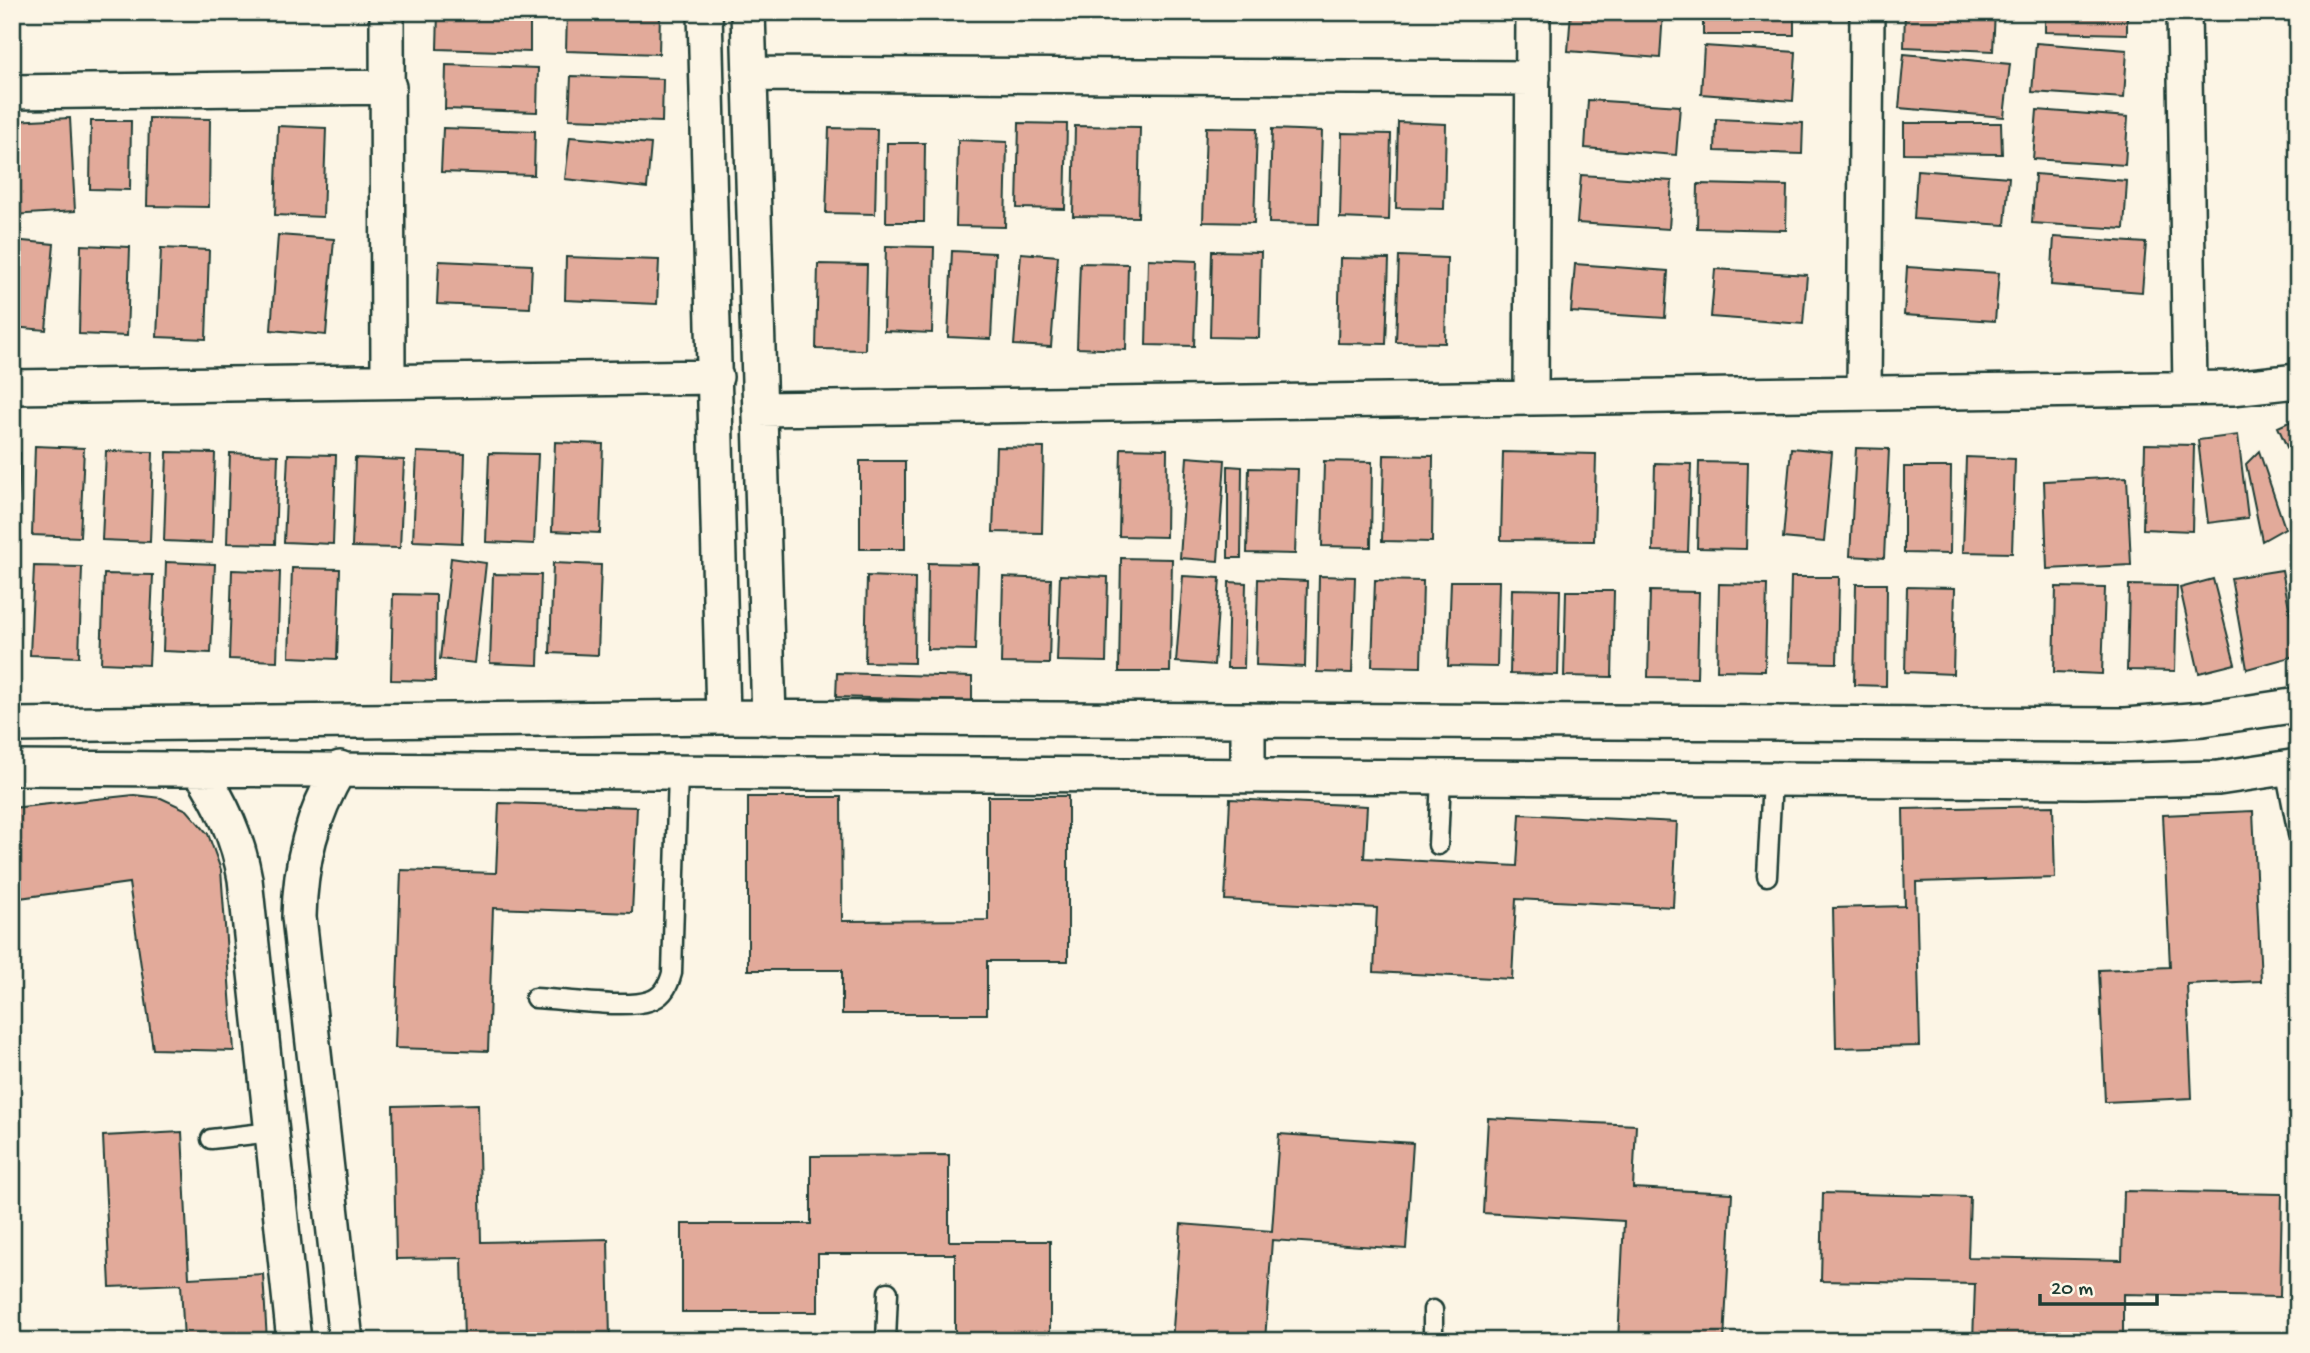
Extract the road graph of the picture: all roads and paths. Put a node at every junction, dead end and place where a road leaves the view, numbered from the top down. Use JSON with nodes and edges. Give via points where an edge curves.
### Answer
{"nodes":[{"id":1,"x":387,"y":12,"type":"edge"},
{"id":2,"x":705,"y":12,"type":"edge"},
{"id":3,"x":748,"y":12,"type":"edge"},
{"id":4,"x":1533,"y":12,"type":"edge"},
{"id":5,"x":1867,"y":12,"type":"edge"},
{"id":6,"x":2184,"y":12,"type":"edge"},
{"id":7,"x":749,"y":74,"type":"junction"},
{"id":8,"x":1533,"y":78,"type":"junction"},
{"id":9,"x":389,"y":87,"type":"junction"},
{"id":10,"x":12,"y":92,"type":"edge"},
{"id":11,"x":716,"y":377,"type":"junction"},
{"id":12,"x":388,"y":381,"type":"junction"},
{"id":13,"x":2298,"y":381,"type":"edge"},
{"id":14,"x":12,"y":387,"type":"edge"},
{"id":15,"x":2190,"y":388,"type":"junction"},
{"id":16,"x":1864,"y":393,"type":"junction"},
{"id":17,"x":1531,"y":397,"type":"junction"},
{"id":18,"x":760,"y":409,"type":"junction"},
{"id":19,"x":2298,"y":705,"type":"edge"},
{"id":20,"x":723,"y":717,"type":"junction"},
{"id":21,"x":769,"y":718,"type":"junction"},
{"id":22,"x":1248,"y":720,"type":"junction"},
{"id":23,"x":12,"y":725,"type":"edge"},
{"id":24,"x":2292,"y":767,"type":"edge"},
{"id":25,"x":12,"y":768,"type":"edge"},
{"id":26,"x":340,"y":768,"type":"junction"},
{"id":27,"x":199,"y":769,"type":"junction"},
{"id":28,"x":678,"y":772,"type":"junction"},
{"id":29,"x":1248,"y":776,"type":"junction"},
{"id":30,"x":1440,"y":777,"type":"junction"},
{"id":31,"x":1772,"y":779,"type":"junction"},
{"id":32,"x":2298,"y":834,"type":"edge"},
{"id":33,"x":1438,"y":845,"type":"dead end"},
{"id":34,"x":1767,"y":876,"type":"dead end"},
{"id":35,"x":249,"y":917,"type":"junction"},
{"id":36,"x":299,"y":917,"type":"junction"},
{"id":37,"x":535,"y":998,"type":"dead end"},
{"id":38,"x":272,"y":1132,"type":"junction"},
{"id":39,"x":211,"y":1139,"type":"dead end"},
{"id":40,"x":888,"y":1292,"type":"dead end"},
{"id":41,"x":1433,"y":1310,"type":"dead end"},
{"id":42,"x":294,"y":1341,"type":"edge"},
{"id":43,"x":346,"y":1341,"type":"edge"},
{"id":44,"x":886,"y":1341,"type":"edge"},
{"id":45,"x":1433,"y":1341,"type":"edge"}],
"edges":[{"from":1,"to":9,"type":"street"},
{"from":2,"to":11,"type":"street"},
{"from":3,"to":7,"type":"street"},
{"from":4,"to":8,"type":"street"},
{"from":5,"to":16,"type":"street"},
{"from":6,"to":15,"type":"street"},
{"from":7,"to":8,"type":"street"},
{"from":7,"to":18,"type":"street"},
{"from":8,"to":17,"type":"street"},
{"from":9,"to":10,"type":"street"},
{"from":9,"to":12,"type":"street"},
{"from":11,"to":12,"type":"street"},
{"from":11,"to":20,"type":"street"},
{"from":12,"to":14,"type":"street"},
{"from":13,"to":15,"type":"street"},
{"from":15,"to":16,"type":"street"},
{"from":16,"to":17,"type":"street"},
{"from":17,"to":18,"type":"street"},
{"from":18,"to":21,"type":"street"},
{"from":19,"to":22,"type":"street","via":[[2125,725]]},
{"from":20,"to":21,"type":"street"},
{"from":20,"to":23,"type":"street"},
{"from":21,"to":22,"type":"street"},
{"from":22,"to":29,"type":"street"},
{"from":24,"to":31,"type":"street","via":[[2218,778],[2152,781]]},
{"from":24,"to":32,"type":"lane"},
{"from":25,"to":27,"type":"street"},
{"from":26,"to":27,"type":"street"},
{"from":26,"to":28,"type":"street"},
{"from":26,"to":36,"type":"street","via":[[307,839]]},
{"from":27,"to":35,"type":"street","via":[[240,850]]},
{"from":28,"to":29,"type":"street"},
{"from":28,"to":37,"type":"lane","via":[[669,985],[649,1001],[636,1003]]},
{"from":29,"to":30,"type":"street"},
{"from":30,"to":31,"type":"street"},
{"from":30,"to":33,"type":"lane"},
{"from":31,"to":34,"type":"lane"},
{"from":35,"to":36,"type":"street"},
{"from":35,"to":38,"type":"street"},
{"from":36,"to":43,"type":"street"},
{"from":38,"to":39,"type":"lane"},
{"from":38,"to":42,"type":"street"},
{"from":40,"to":44,"type":"lane"},
{"from":41,"to":45,"type":"lane"}]}
